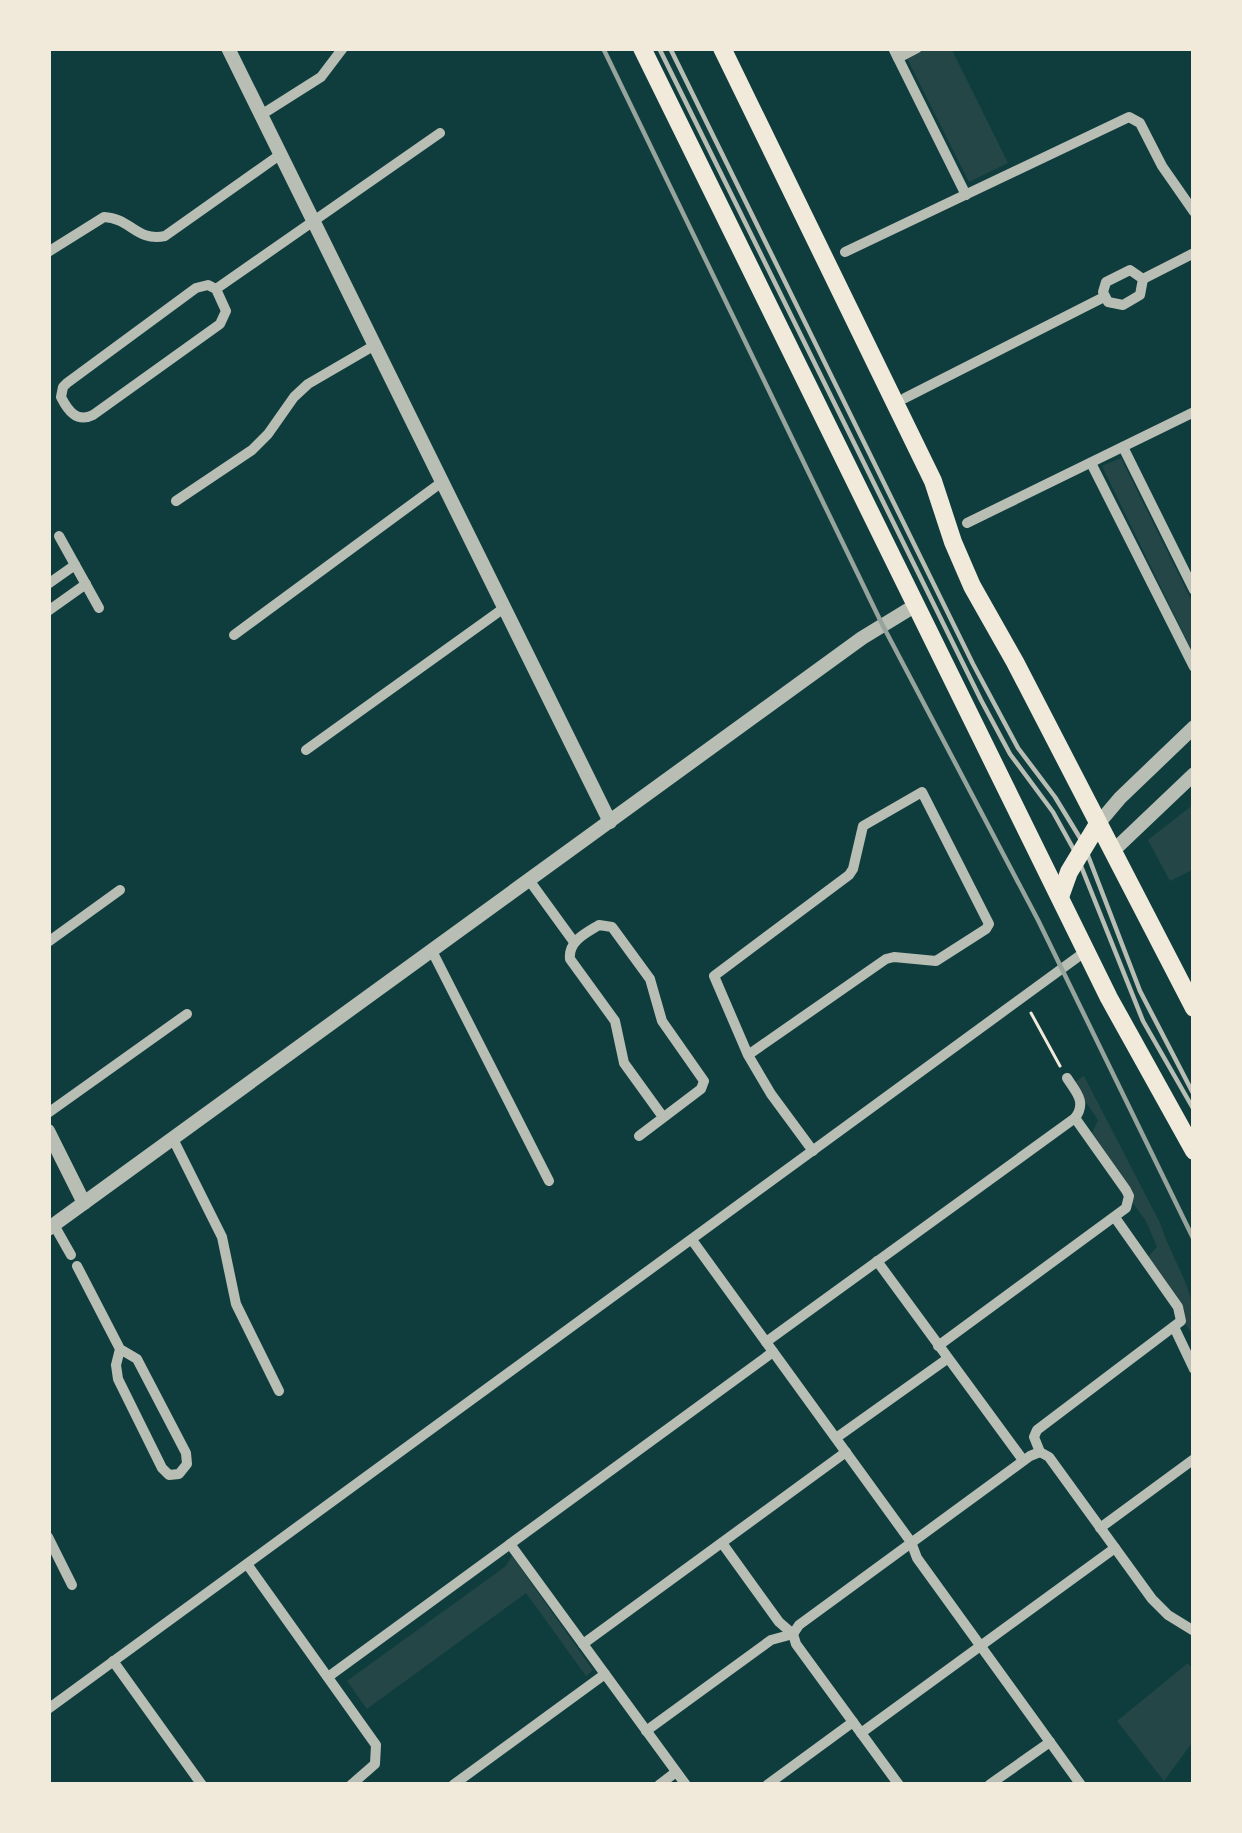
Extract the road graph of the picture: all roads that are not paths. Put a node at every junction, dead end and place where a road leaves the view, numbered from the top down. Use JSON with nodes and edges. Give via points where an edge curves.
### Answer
{"nodes":[{"id":1,"x":228,"y":48,"type":"edge"},
{"id":2,"x":344,"y":48,"type":"edge"},
{"id":3,"x":642,"y":48,"type":"edge"},
{"id":4,"x":659,"y":48,"type":"edge"},
{"id":5,"x":670,"y":48,"type":"edge"},
{"id":6,"x":722,"y":48,"type":"edge"},
{"id":7,"x":917,"y":48,"type":"edge"},
{"id":8,"x":896,"y":53,"type":"edge"},
{"id":9,"x":261,"y":115,"type":"junction"},
{"id":10,"x":440,"y":133,"type":"dead end"},
{"id":11,"x":280,"y":154,"type":"junction"},
{"id":12,"x":966,"y":195,"type":"junction"},
{"id":13,"x":1192,"y":203,"type":"edge"},
{"id":14,"x":314,"y":223,"type":"junction"},
{"id":15,"x":48,"y":252,"type":"edge"},
{"id":16,"x":845,"y":252,"type":"dead end"},
{"id":17,"x":1194,"y":253,"type":"edge"},
{"id":18,"x":1143,"y":279,"type":"junction"},
{"id":19,"x":216,"y":289,"type":"junction"},
{"id":20,"x":1104,"y":297,"type":"junction"},
{"id":21,"x":375,"y":345,"type":"junction"},
{"id":22,"x":905,"y":398,"type":"dead end"},
{"id":23,"x":1194,"y":412,"type":"edge"},
{"id":24,"x":1123,"y":447,"type":"junction"},
{"id":25,"x":1091,"y":463,"type":"junction"},
{"id":26,"x":442,"y":482,"type":"junction"},
{"id":27,"x":176,"y":501,"type":"dead end"},
{"id":28,"x":968,"y":523,"type":"dead end"},
{"id":29,"x":59,"y":536,"type":"dead end"},
{"id":30,"x":75,"y":565,"type":"junction"},
{"id":31,"x":48,"y":584,"type":"edge"},
{"id":32,"x":86,"y":584,"type":"junction"},
{"id":33,"x":1194,"y":590,"type":"edge"},
{"id":34,"x":916,"y":605,"type":"junction"},
{"id":35,"x":99,"y":608,"type":"dead end"},
{"id":36,"x":504,"y":608,"type":"junction"},
{"id":37,"x":48,"y":611,"type":"edge"},
{"id":38,"x":234,"y":635,"type":"dead end"},
{"id":39,"x":1194,"y":667,"type":"edge"},
{"id":40,"x":1194,"y":727,"type":"edge"},
{"id":41,"x":306,"y":750,"type":"dead end"},
{"id":42,"x":1194,"y":774,"type":"edge"},
{"id":43,"x":610,"y":822,"type":"junction"},
{"id":44,"x":1098,"y":824,"type":"junction"},
{"id":45,"x":1080,"y":851,"type":"junction"},
{"id":46,"x":1112,"y":852,"type":"junction"},
{"id":47,"x":530,"y":880,"type":"junction"},
{"id":48,"x":120,"y":890,"type":"dead end"},
{"id":49,"x":1060,"y":897,"type":"junction"},
{"id":50,"x":48,"y":942,"type":"edge"},
{"id":51,"x":574,"y":942,"type":"junction"},
{"id":52,"x":432,"y":950,"type":"junction"},
{"id":53,"x":1086,"y":951,"type":"junction"},
{"id":54,"x":1194,"y":1008,"type":"edge"},
{"id":55,"x":188,"y":1013,"type":"dead end"},
{"id":56,"x":748,"y":1055,"type":"junction"},
{"id":57,"x":1067,"y":1078,"type":"road end"},
{"id":58,"x":1194,"y":1094,"type":"edge"},
{"id":59,"x":1194,"y":1110,"type":"edge"},
{"id":60,"x":48,"y":1113,"type":"edge"},
{"id":61,"x":663,"y":1118,"type":"junction"},
{"id":62,"x":1075,"y":1118,"type":"junction"},
{"id":63,"x":48,"y":1131,"type":"edge"},
{"id":64,"x":639,"y":1136,"type":"dead end"},
{"id":65,"x":173,"y":1139,"type":"junction"},
{"id":66,"x":813,"y":1151,"type":"junction"},
{"id":67,"x":1194,"y":1151,"type":"edge"},
{"id":68,"x":549,"y":1181,"type":"dead end"},
{"id":69,"x":84,"y":1203,"type":"junction"},
{"id":70,"x":1116,"y":1219,"type":"junction"},
{"id":71,"x":51,"y":1227,"type":"edge"},
{"id":72,"x":692,"y":1240,"type":"junction"},
{"id":73,"x":877,"y":1261,"type":"junction"},
{"id":74,"x":1174,"y":1327,"type":"junction"},
{"id":75,"x":938,"y":1346,"type":"junction"},
{"id":76,"x":770,"y":1347,"type":"junction"},
{"id":77,"x":120,"y":1349,"type":"junction"},
{"id":78,"x":947,"y":1358,"type":"junction"},
{"id":79,"x":1194,"y":1369,"type":"edge"},
{"id":80,"x":279,"y":1391,"type":"dead end"},
{"id":81,"x":836,"y":1438,"type":"junction"},
{"id":82,"x":846,"y":1452,"type":"junction"},
{"id":83,"x":1040,"y":1452,"type":"junction"},
{"id":84,"x":1023,"y":1460,"type":"junction"},
{"id":85,"x":1194,"y":1460,"type":"edge"},
{"id":86,"x":1100,"y":1528,"type":"junction"},
{"id":87,"x":48,"y":1537,"type":"edge"},
{"id":88,"x":911,"y":1542,"type":"junction"},
{"id":89,"x":722,"y":1543,"type":"junction"},
{"id":90,"x":510,"y":1544,"type":"junction"},
{"id":91,"x":1115,"y":1547,"type":"junction"},
{"id":92,"x":248,"y":1564,"type":"junction"},
{"id":93,"x":72,"y":1585,"type":"dead end"},
{"id":94,"x":1194,"y":1631,"type":"edge"},
{"id":95,"x":793,"y":1634,"type":"junction"},
{"id":96,"x":583,"y":1644,"type":"junction"},
{"id":97,"x":980,"y":1646,"type":"junction"},
{"id":98,"x":113,"y":1661,"type":"junction"},
{"id":99,"x":605,"y":1674,"type":"junction"},
{"id":100,"x":328,"y":1677,"type":"junction"},
{"id":101,"x":48,"y":1708,"type":"edge"},
{"id":102,"x":853,"y":1722,"type":"junction"},
{"id":103,"x":646,"y":1731,"type":"junction"},
{"id":104,"x":861,"y":1733,"type":"junction"},
{"id":105,"x":1050,"y":1742,"type":"junction"},
{"id":106,"x":676,"y":1772,"type":"junction"},
{"id":107,"x":198,"y":1780,"type":"edge"},
{"id":108,"x":180,"y":1785,"type":"edge"},
{"id":109,"x":351,"y":1785,"type":"edge"},
{"id":110,"x":453,"y":1785,"type":"edge"},
{"id":111,"x":659,"y":1785,"type":"edge"},
{"id":112,"x":686,"y":1785,"type":"edge"},
{"id":113,"x":767,"y":1785,"type":"edge"},
{"id":114,"x":899,"y":1785,"type":"edge"},
{"id":115,"x":989,"y":1785,"type":"edge"},
{"id":116,"x":1081,"y":1785,"type":"edge"}],
"edges":[{"from":1,"to":9,"type":"street"},
{"from":2,"to":9,"type":"street","via":[[321,77]]},
{"from":3,"to":34,"type":"highway"},
{"from":4,"to":45,"type":"lane","via":[[981,700]]},
{"from":5,"to":45,"type":"lane","via":[[973,664]]},
{"from":6,"to":44,"type":"highway","via":[[933,481],[972,586]]},
{"from":7,"to":8,"type":"street"},
{"from":8,"to":12,"type":"street"},
{"from":9,"to":11,"type":"street"},
{"from":10,"to":14,"type":"street"},
{"from":11,"to":14,"type":"street"},
{"from":11,"to":15,"type":"street","via":[[165,236],[145,237],[104,217]]},
{"from":12,"to":13,"type":"street","via":[[1124,118],[1137,120]]},
{"from":12,"to":16,"type":"street"},
{"from":14,"to":19,"type":"street"},
{"from":14,"to":21,"type":"street"},
{"from":17,"to":18,"type":"street"},
{"from":18,"to":20,"type":"street","via":[[1124,271],[1106,282]]},
{"from":18,"to":20,"type":"street","via":[[1137,299],[1119,306]]},
{"from":19,"to":19,"type":"street","via":[[200,286],[67,383],[61,397],[72,415],[93,415],[220,324],[226,311]]},
{"from":20,"to":22,"type":"street"},
{"from":21,"to":26,"type":"street"},
{"from":21,"to":27,"type":"street","via":[[308,384],[261,442]]},
{"from":23,"to":24,"type":"street"},
{"from":24,"to":25,"type":"street"},
{"from":24,"to":33,"type":"street"},
{"from":25,"to":28,"type":"street"},
{"from":25,"to":39,"type":"street"},
{"from":26,"to":36,"type":"street"},
{"from":26,"to":38,"type":"street"},
{"from":29,"to":30,"type":"street"},
{"from":30,"to":31,"type":"street"},
{"from":30,"to":32,"type":"street"},
{"from":32,"to":35,"type":"street"},
{"from":32,"to":37,"type":"street"},
{"from":34,"to":43,"type":"street"},
{"from":34,"to":49,"type":"highway"},
{"from":36,"to":41,"type":"street"},
{"from":36,"to":43,"type":"street"},
{"from":40,"to":44,"type":"street"},
{"from":42,"to":46,"type":"street"},
{"from":43,"to":47,"type":"street"},
{"from":44,"to":45,"type":"highway"},
{"from":44,"to":46,"type":"highway"},
{"from":45,"to":49,"type":"highway"},
{"from":45,"to":58,"type":"lane"},
{"from":45,"to":59,"type":"lane","via":[[1137,1007]]},
{"from":46,"to":54,"type":"highway"},
{"from":47,"to":51,"type":"street"},
{"from":47,"to":52,"type":"street"},
{"from":48,"to":50,"type":"street"},
{"from":49,"to":53,"type":"highway"},
{"from":51,"to":61,"type":"street","via":[[569,959],[614,1021],[624,1063]]},
{"from":51,"to":61,"type":"street","via":[[599,925],[612,927],[704,1081]]},
{"from":52,"to":65,"type":"street"},
{"from":52,"to":68,"type":"street"},
{"from":53,"to":66,"type":"street"},
{"from":53,"to":67,"type":"highway"},
{"from":55,"to":60,"type":"street"},
{"from":56,"to":56,"type":"street","via":[[886,959],[936,961],[989,925],[926,794],[868,821],[849,875],[714,976]]},
{"from":56,"to":66,"type":"street"},
{"from":57,"to":62,"type":"street","via":[[1082,1101]]},
{"from":61,"to":64,"type":"street"},
{"from":62,"to":70,"type":"street","via":[[1126,1190],[1129,1203]]},
{"from":62,"to":73,"type":"street"},
{"from":63,"to":69,"type":"street"},
{"from":65,"to":69,"type":"street"},
{"from":65,"to":80,"type":"street","via":[[222,1238],[236,1304]]},
{"from":66,"to":72,"type":"street"},
{"from":69,"to":71,"type":"street"},
{"from":70,"to":74,"type":"street","via":[[1178,1307]]},
{"from":70,"to":75,"type":"street"},
{"from":71,"to":77,"type":"street"},
{"from":72,"to":76,"type":"street"},
{"from":72,"to":92,"type":"street"},
{"from":73,"to":75,"type":"street"},
{"from":73,"to":76,"type":"street"},
{"from":74,"to":79,"type":"street"},
{"from":74,"to":83,"type":"street","via":[[1036,1430]]},
{"from":75,"to":78,"type":"street"},
{"from":76,"to":81,"type":"street"},
{"from":76,"to":90,"type":"street"},
{"from":77,"to":77,"type":"street","via":[[118,1379],[162,1468],[179,1474],[186,1453],[137,1359]]},
{"from":78,"to":81,"type":"street"},
{"from":78,"to":84,"type":"street"},
{"from":81,"to":82,"type":"street"},
{"from":82,"to":88,"type":"street"},
{"from":82,"to":89,"type":"street"},
{"from":83,"to":84,"type":"street"},
{"from":83,"to":86,"type":"street"},
{"from":84,"to":88,"type":"street"},
{"from":85,"to":86,"type":"street"},
{"from":86,"to":91,"type":"street"},
{"from":87,"to":93,"type":"street"},
{"from":88,"to":95,"type":"street"},
{"from":88,"to":97,"type":"street"},
{"from":89,"to":95,"type":"street"},
{"from":89,"to":96,"type":"street"},
{"from":90,"to":96,"type":"street"},
{"from":90,"to":100,"type":"street"},
{"from":91,"to":94,"type":"street","via":[[1161,1608]]},
{"from":91,"to":97,"type":"street"},
{"from":92,"to":98,"type":"street"},
{"from":92,"to":100,"type":"street"},
{"from":95,"to":102,"type":"street"},
{"from":95,"to":103,"type":"street","via":[[771,1640]]},
{"from":96,"to":99,"type":"street"},
{"from":97,"to":104,"type":"street"},
{"from":97,"to":105,"type":"street"},
{"from":98,"to":101,"type":"street"},
{"from":98,"to":107,"type":"street"},
{"from":99,"to":103,"type":"street"},
{"from":99,"to":110,"type":"street"},
{"from":100,"to":109,"type":"street","via":[[373,1739],[377,1758]]},
{"from":102,"to":104,"type":"street"},
{"from":102,"to":113,"type":"street"},
{"from":103,"to":106,"type":"street"},
{"from":104,"to":114,"type":"street"},
{"from":105,"to":115,"type":"street"},
{"from":105,"to":116,"type":"street"},
{"from":106,"to":111,"type":"street"},
{"from":106,"to":112,"type":"street"},
{"from":107,"to":108,"type":"street"}]}
